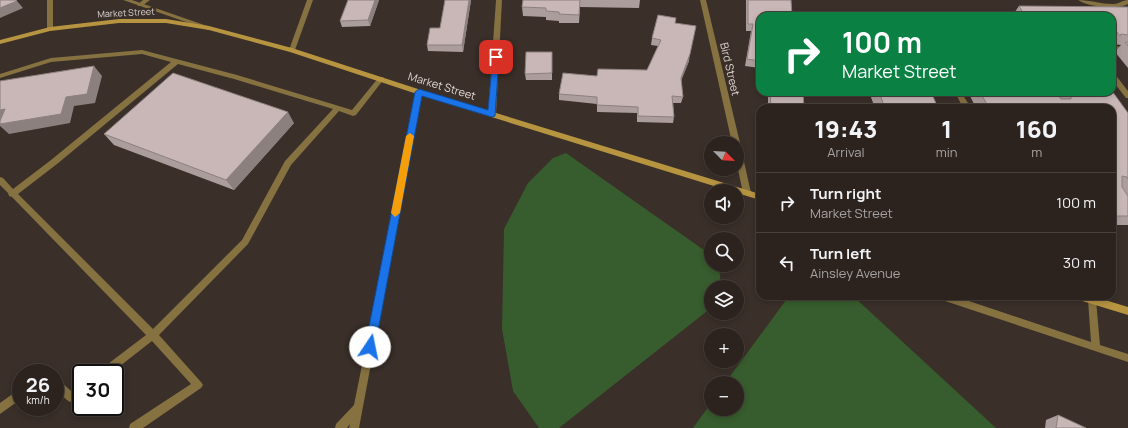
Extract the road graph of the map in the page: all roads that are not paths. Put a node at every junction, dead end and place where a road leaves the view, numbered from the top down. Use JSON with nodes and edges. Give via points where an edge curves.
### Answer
{"nodes":[{"id":1,"x":50,"y":0,"type":"edge"},
{"id":2,"x":126,"y":0,"type":"edge"},
{"id":3,"x":147,"y":0,"type":"edge"},
{"id":4,"x":310,"y":0,"type":"edge"},
{"id":5,"x":499,"y":0,"type":"edge"},
{"id":6,"x":703,"y":0,"type":"edge"},
{"id":7,"x":1081,"y":0,"type":"edge"},
{"id":8,"x":1128,"y":1,"type":"edge"},
{"id":9,"x":140,"y":5,"type":"junction"},
{"id":10,"x":209,"y":28,"type":"junction"},
{"id":11,"x":50,"y":29,"type":"junction"},
{"id":12,"x":0,"y":42,"type":"edge"},
{"id":13,"x":1116,"y":48,"type":"edge"},
{"id":14,"x":1128,"y":49,"type":"edge"},
{"id":15,"x":292,"y":50,"type":"junction"},
{"id":16,"x":177,"y":61,"type":"junction"},
{"id":17,"x":0,"y":76,"type":"edge"},
{"id":18,"x":381,"y":79,"type":"junction"},
{"id":19,"x":1116,"y":81,"type":"edge"},
{"id":20,"x":419,"y":92,"type":"junction"},
{"id":21,"x":1128,"y":96,"type":"edge"},
{"id":22,"x":338,"y":108,"type":"junction"},
{"id":23,"x":492,"y":114,"type":"junction"},
{"id":24,"x":734,"y":136,"type":"edge"},
{"id":25,"x":743,"y":176,"type":"edge"},
{"id":26,"x":0,"y":180,"type":"edge"},
{"id":27,"x":12,"y":194,"type":"junction"},
{"id":28,"x":747,"y":194,"type":"junction"},
{"id":29,"x":756,"y":196,"type":"edge"},
{"id":30,"x":954,"y":300,"type":"edge"},
{"id":31,"x":1092,"y":300,"type":"joint"},
{"id":32,"x":1128,"y":311,"type":"edge"},
{"id":33,"x":153,"y":335,"type":"junction"},
{"id":34,"x":1096,"y":348,"type":"junction"},
{"id":35,"x":1128,"y":358,"type":"edge"},
{"id":36,"x":115,"y":364,"type":"edge"},
{"id":37,"x":64,"y":392,"type":"edge"},
{"id":38,"x":72,"y":396,"type":"edge"},
{"id":39,"x":12,"y":400,"type":"edge"},
{"id":40,"x":358,"y":407,"type":"junction"},
{"id":41,"x":0,"y":409,"type":"edge"},
{"id":42,"x":134,"y":428,"type":"edge"},
{"id":43,"x":340,"y":428,"type":"edge"},
{"id":44,"x":354,"y":428,"type":"edge"}],
"edges":[{"from":1,"to":11,"type":"street"},
{"from":2,"to":9,"type":"street","name":"Market Street"},
{"from":3,"to":9,"type":"street"},
{"from":4,"to":15,"type":"street"},
{"from":5,"to":23,"type":"street"},
{"from":6,"to":24,"type":"street","name":"Bird Street"},
{"from":7,"to":8,"type":"street","via":[[1114,6]]},
{"from":9,"to":10,"type":"street","name":"Market Street"},
{"from":10,"to":11,"type":"main road","name":"Market Street","via":[[166,21],[119,21]]},
{"from":10,"to":15,"type":"main road","name":"Market Street"},
{"from":11,"to":12,"type":"main road","name":"Market Street"},
{"from":13,"to":14,"type":"street"},
{"from":15,"to":18,"type":"main road","name":"Market Street"},
{"from":16,"to":17,"type":"street","via":[[142,52],[51,60]]},
{"from":16,"to":22,"type":"street"},
{"from":16,"to":27,"type":"street"},
{"from":18,"to":20,"type":"main road","name":"Market Street"},
{"from":18,"to":22,"type":"street","via":[[353,113]]},
{"from":19,"to":21,"type":"street"},
{"from":20,"to":23,"type":"main road","name":"Market Street"},
{"from":20,"to":40,"type":"street"},
{"from":22,"to":33,"type":"street","via":[[288,163],[245,242]]},
{"from":23,"to":28,"type":"main road","name":"Market Street"},
{"from":25,"to":28,"type":"street"},
{"from":26,"to":27,"type":"street"},
{"from":27,"to":33,"type":"street"},
{"from":28,"to":29,"type":"main road","name":"Market Street"},
{"from":30,"to":34,"type":"street"},
{"from":31,"to":32,"type":"main road"},
{"from":31,"to":34,"type":"street"},
{"from":33,"to":36,"type":"street"},
{"from":33,"to":42,"type":"street","via":[[198,385]]},
{"from":34,"to":35,"type":"street"},
{"from":37,"to":38,"type":"street","via":[[70,398]]},
{"from":39,"to":41,"type":"street"},
{"from":40,"to":43,"type":"street"},
{"from":40,"to":44,"type":"street"}]}
